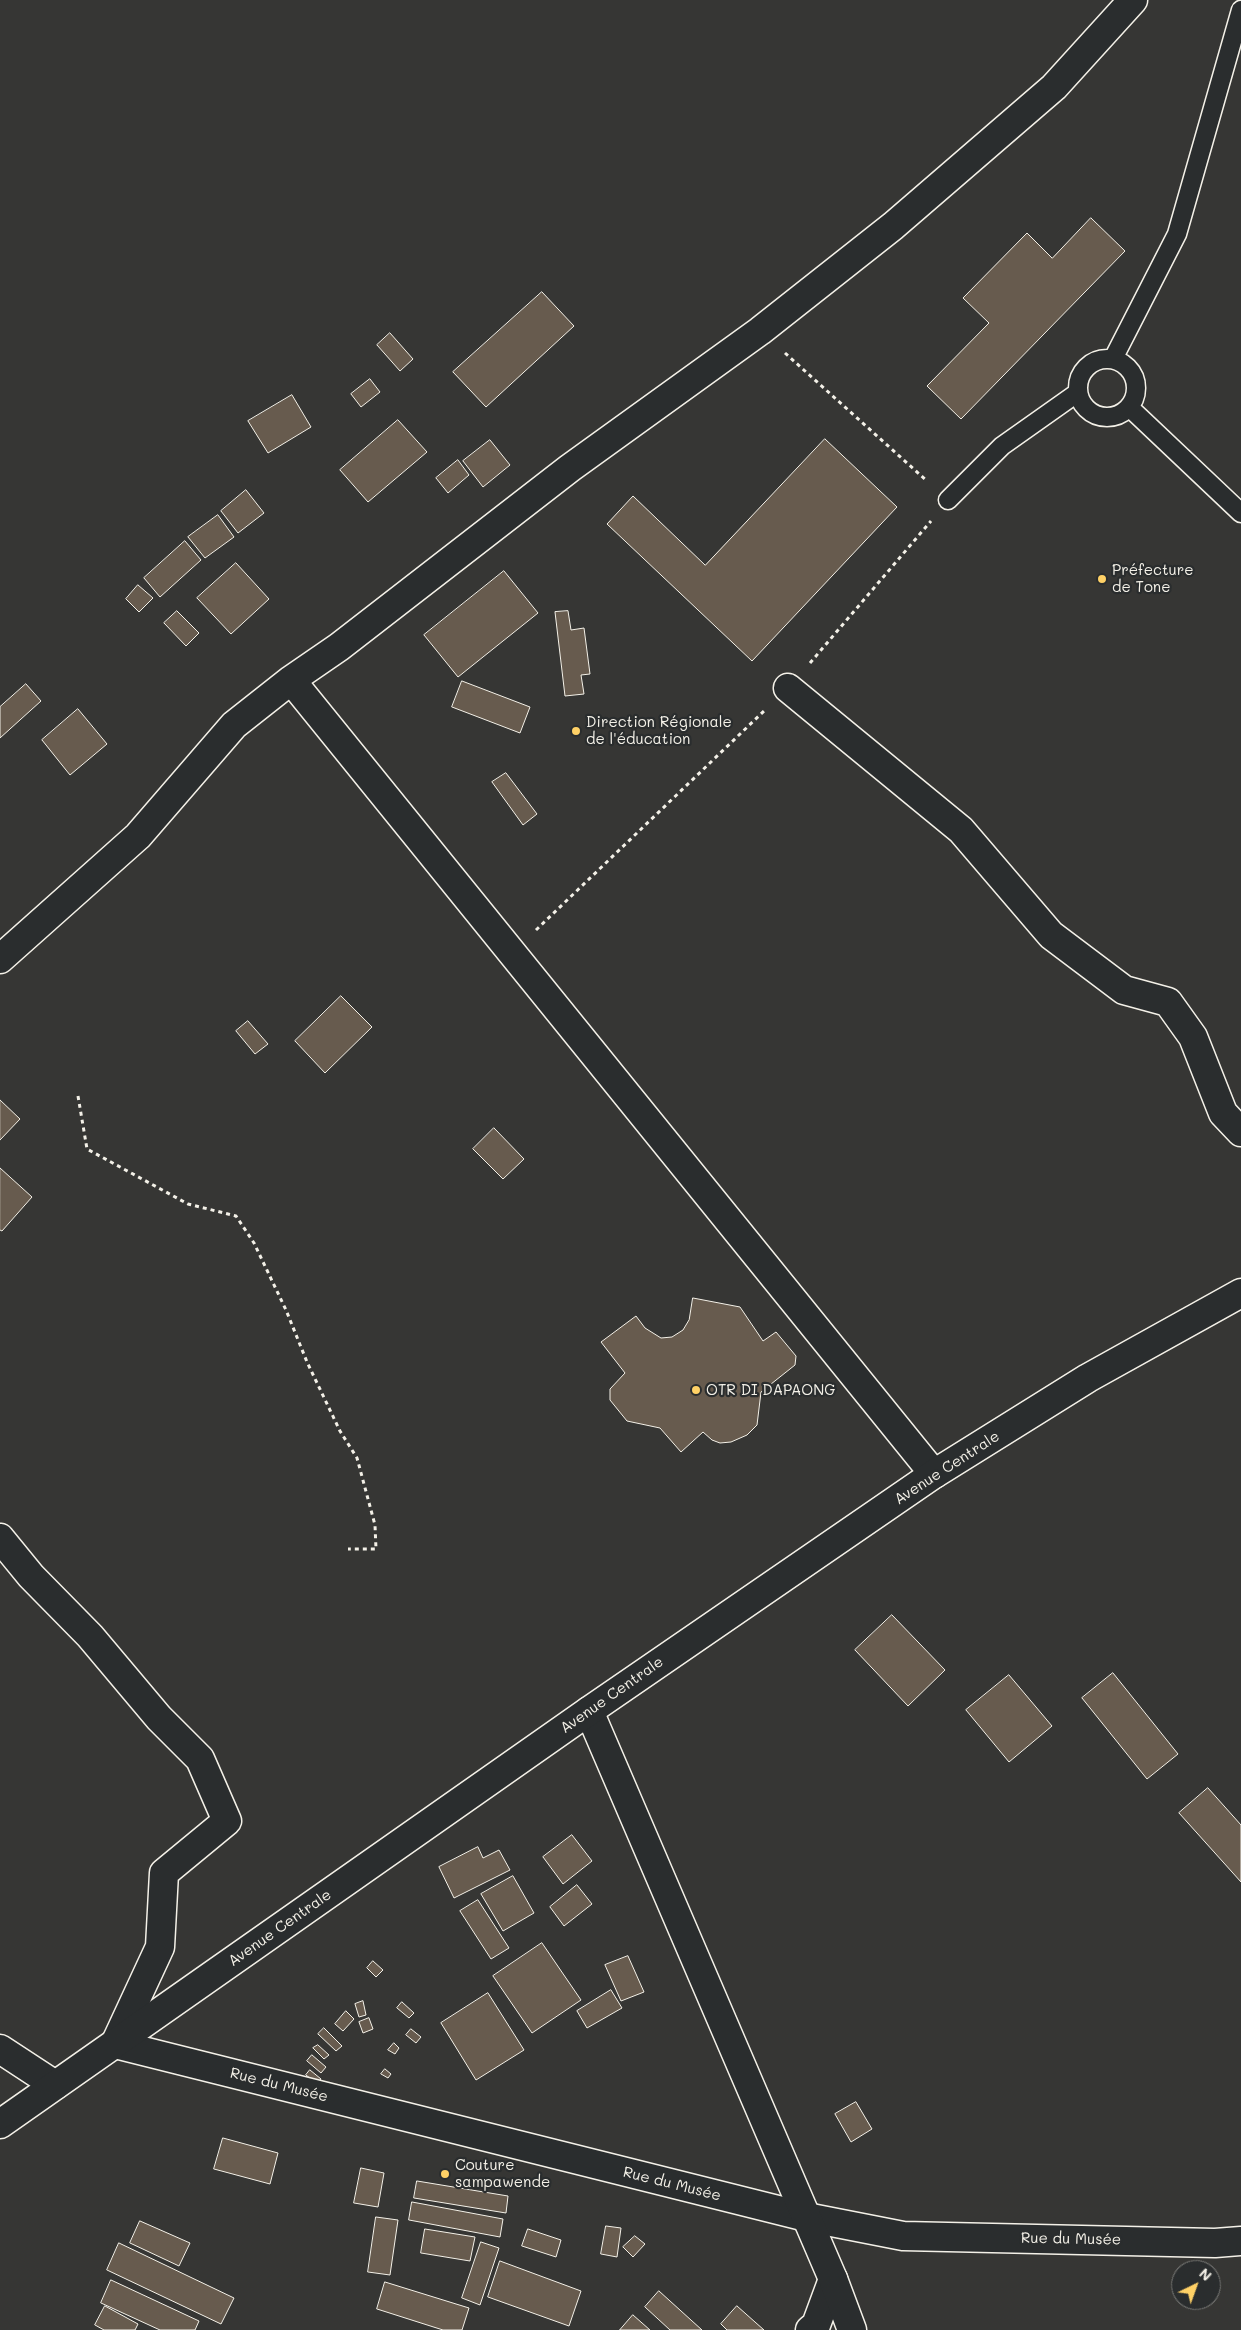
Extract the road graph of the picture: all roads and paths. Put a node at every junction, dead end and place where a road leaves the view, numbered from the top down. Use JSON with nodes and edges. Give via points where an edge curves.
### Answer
{"nodes":[{"id":1,"x":1133,"y":0,"type":"edge"},
{"id":2,"x":1241,"y":10,"type":"edge"},
{"id":3,"x":760,"y":331,"type":"junction"},
{"id":4,"x":1113,"y":359,"type":"junction"},
{"id":5,"x":1077,"y":393,"type":"junction"},
{"id":6,"x":1129,"y":407,"type":"junction"},
{"id":7,"x":948,"y":500,"type":"junction"},
{"id":8,"x":1241,"y":513,"type":"edge"},
{"id":9,"x":291,"y":680,"type":"junction"},
{"id":10,"x":788,"y":688,"type":"junction"},
{"id":11,"x":513,"y":952,"type":"junction"},
{"id":12,"x":0,"y":958,"type":"edge"},
{"id":13,"x":78,"y":1096,"type":"dead end"},
{"id":14,"x":1241,"y":1132,"type":"edge"},
{"id":15,"x":1241,"y":1293,"type":"edge"},
{"id":16,"x":934,"y":1474,"type":"junction"},
{"id":17,"x":0,"y":1538,"type":"edge"},
{"id":18,"x":348,"y":1549,"type":"dead end"},
{"id":19,"x":589,"y":1711,"type":"junction"},
{"id":20,"x":115,"y":2044,"type":"junction"},
{"id":21,"x":0,"y":2049,"type":"edge"},
{"id":22,"x":56,"y":2085,"type":"junction"},
{"id":23,"x":0,"y":2124,"type":"edge"},
{"id":24,"x":806,"y":2217,"type":"junction"},
{"id":25,"x":1241,"y":2241,"type":"edge"},
{"id":26,"x":833,"y":2279,"type":"junction"},
{"id":27,"x":810,"y":2330,"type":"edge"},
{"id":28,"x":852,"y":2330,"type":"edge"}],
"edges":[{"from":1,"to":3,"type":"street","via":[[1054,87],[1000,135],[893,226]]},
{"from":2,"to":4,"type":"lane","via":[[1177,234]]},
{"from":3,"to":7,"type":"path"},
{"from":3,"to":9,"type":"street","via":[[570,468],[339,647]]},
{"from":4,"to":5,"type":"lane","via":[[1094,361],[1086,366],[1080,374]]},
{"from":4,"to":6,"type":"lane","via":[[1133,375],[1136,391]]},
{"from":5,"to":6,"type":"lane","via":[[1080,402],[1094,415],[1113,417]]},
{"from":5,"to":7,"type":"lane","via":[[1002,446]]},
{"from":6,"to":8,"type":"lane"},
{"from":7,"to":10,"type":"path"},
{"from":9,"to":11,"type":"street"},
{"from":9,"to":12,"type":"street","via":[[234,725],[138,836]]},
{"from":10,"to":11,"type":"path"},
{"from":10,"to":14,"type":"street","via":[[961,830],[1051,935],[1124,990],[1168,1002],[1193,1038],[1223,1113]]},
{"from":11,"to":16,"type":"street"},
{"from":13,"to":18,"type":"path","via":[[87,1149],[188,1204],[236,1216],[254,1243],[307,1362],[356,1458],[375,1525],[376,1550]]},
{"from":15,"to":16,"type":"street","name":"Avenue Centrale","via":[[1088,1378]]},
{"from":16,"to":19,"type":"street","name":"Avenue Centrale"},
{"from":17,"to":20,"type":"street","via":[[31,1576],[90,1636],[159,1718],[200,1759],[228,1820],[164,1873],[160,1947]]},
{"from":19,"to":20,"type":"street","name":"Avenue Centrale"},
{"from":19,"to":24,"type":"street"},
{"from":20,"to":22,"type":"street","name":"Avenue Centrale"},
{"from":20,"to":24,"type":"street","name":"Rue du Musée"},
{"from":21,"to":22,"type":"street"},
{"from":22,"to":23,"type":"street","name":"Avenue Centrale"},
{"from":24,"to":25,"type":"street","name":"Rue du Musée","via":[[903,2236]]},
{"from":24,"to":26,"type":"street"},
{"from":26,"to":27,"type":"street","via":[[816,2325]]},
{"from":26,"to":28,"type":"street"}]}
